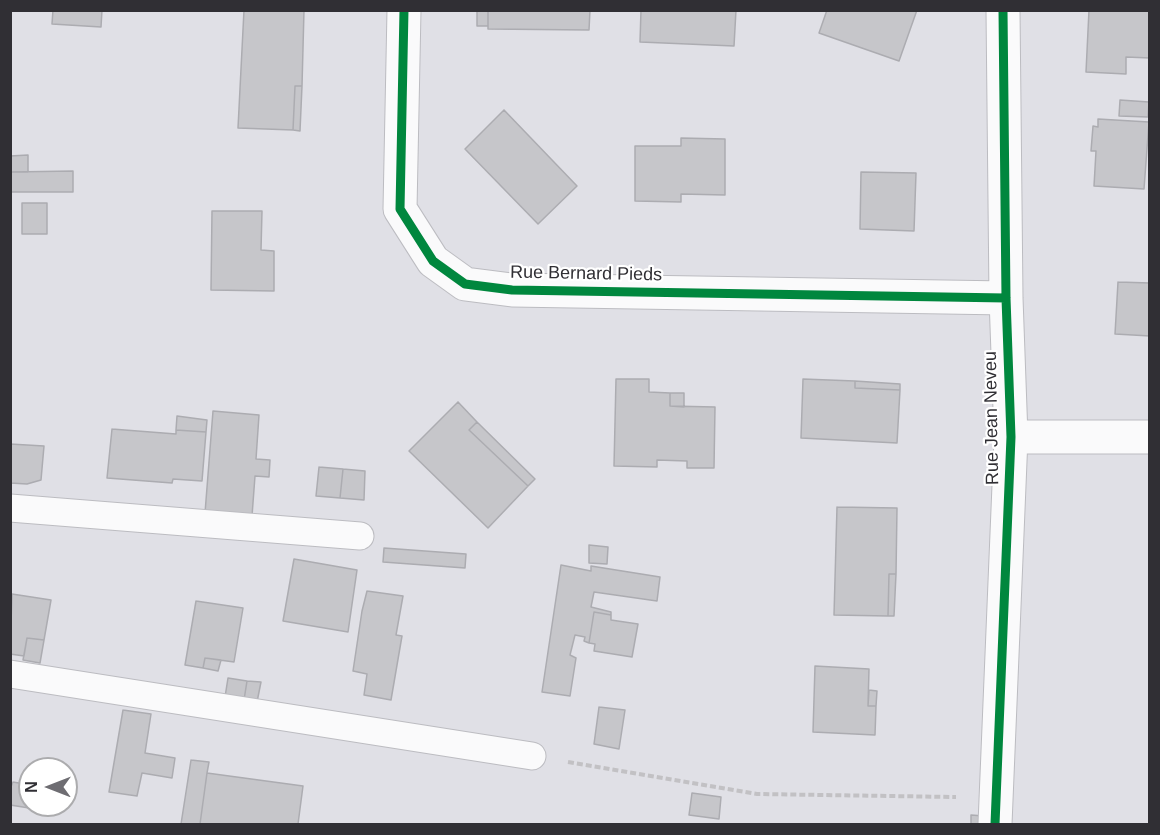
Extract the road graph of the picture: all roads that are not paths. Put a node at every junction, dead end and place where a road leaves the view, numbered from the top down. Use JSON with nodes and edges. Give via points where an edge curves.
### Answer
{"nodes":[{"id":1,"x":404,"y":10,"type":"edge"},
{"id":2,"x":1003,"y":10,"type":"edge"},
{"id":3,"x":1006,"y":298,"type":"junction"},
{"id":4,"x":1011,"y":437,"type":"junction"},
{"id":5,"x":1149,"y":437,"type":"edge"},
{"id":6,"x":10,"y":508,"type":"edge"},
{"id":7,"x":360,"y":536,"type":"dead end"},
{"id":8,"x":10,"y":674,"type":"edge"},
{"id":9,"x":532,"y":756,"type":"road end"},
{"id":10,"x":995,"y":811,"type":"edge"}],
"edges":[{"from":1,"to":3,"type":"street","name":"Rue Bernard Pieds","via":[[400,209],[434,261],[465,284],[513,290]]},
{"from":2,"to":3,"type":"street","name":"Rue Jean Neveu"},
{"from":3,"to":4,"type":"street","name":"Rue Jean Neveu"},
{"from":4,"to":5,"type":"street"},
{"from":4,"to":10,"type":"street","name":"Rue Jean Neveu"},
{"from":6,"to":7,"type":"lane"},
{"from":8,"to":9,"type":"lane"}]}
